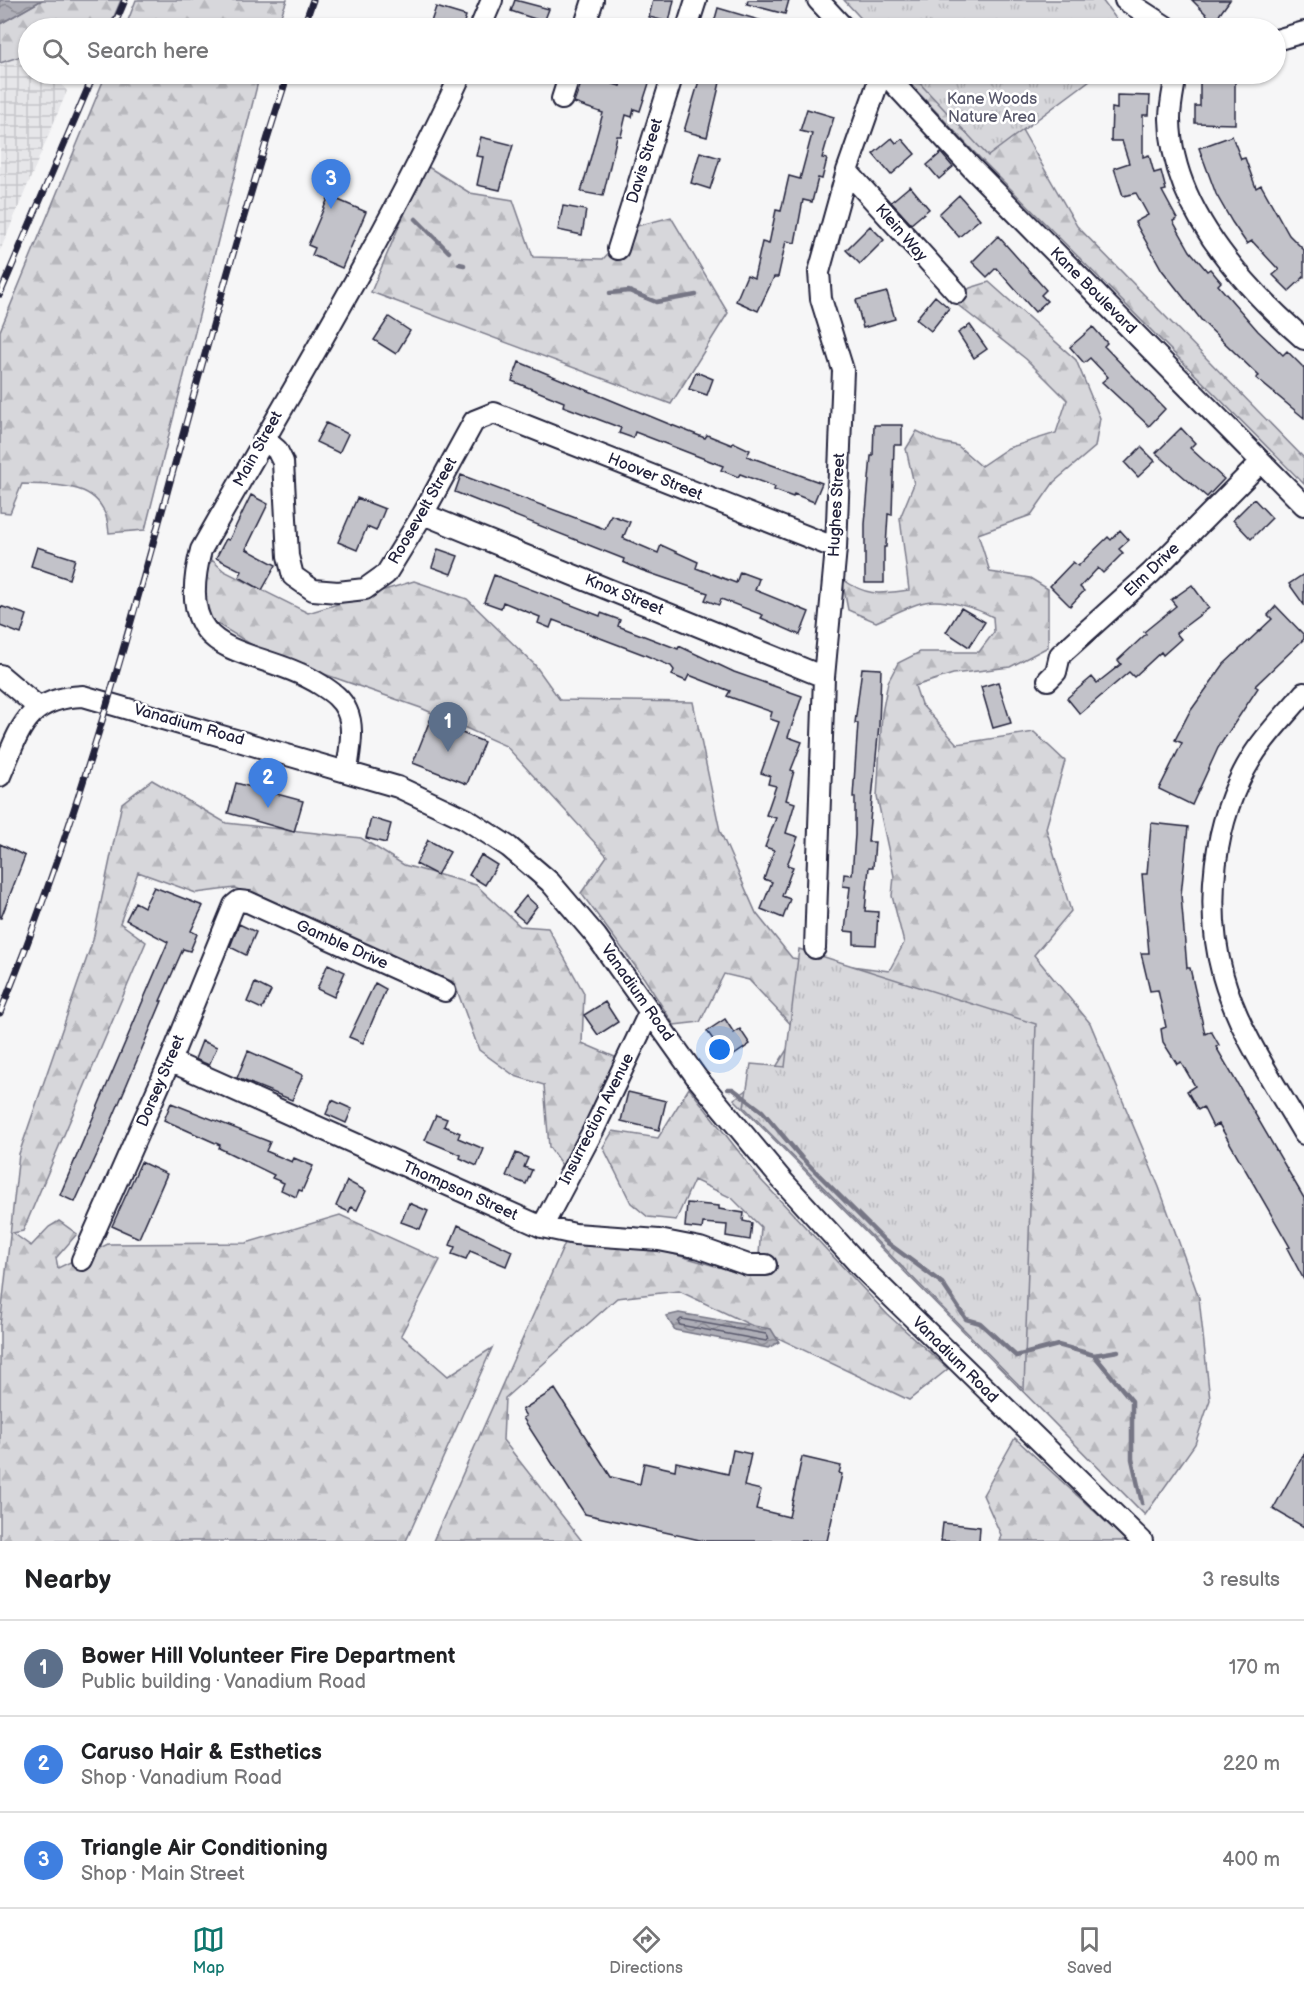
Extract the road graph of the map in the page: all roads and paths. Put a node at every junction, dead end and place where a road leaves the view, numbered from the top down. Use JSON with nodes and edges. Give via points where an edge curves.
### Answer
{"nodes":[{"id":1,"x":492,"y":0,"type":"edge"},
{"id":2,"x":593,"y":0,"type":"edge"},
{"id":3,"x":696,"y":0,"type":"edge"},
{"id":4,"x":818,"y":0,"type":"edge"},
{"id":5,"x":1125,"y":0,"type":"edge"},
{"id":6,"x":484,"y":18,"type":"edge"},
{"id":7,"x":587,"y":18,"type":"edge"},
{"id":8,"x":690,"y":18,"type":"edge"},
{"id":9,"x":835,"y":18,"type":"edge"},
{"id":10,"x":1153,"y":18,"type":"edge"},
{"id":11,"x":1304,"y":32,"type":"edge"},
{"id":12,"x":1286,"y":37,"type":"edge"},
{"id":13,"x":456,"y":84,"type":"edge"},
{"id":14,"x":567,"y":84,"type":"edge"},
{"id":15,"x":670,"y":84,"type":"edge"},
{"id":16,"x":879,"y":84,"type":"edge"},
{"id":17,"x":892,"y":84,"type":"edge"},
{"id":18,"x":1175,"y":84,"type":"edge"},
{"id":19,"x":562,"y":99,"type":"dead end"},
{"id":20,"x":847,"y":171,"type":"junction"},
{"id":21,"x":618,"y":249,"type":"dead end"},
{"id":22,"x":957,"y":293,"type":"dead end"},
{"id":23,"x":1304,"y":339,"type":"edge"},
{"id":24,"x":474,"y":421,"type":"joint"},
{"id":25,"x":264,"y":439,"type":"junction"},
{"id":26,"x":1261,"y":462,"type":"junction"},
{"id":27,"x":1304,"y":505,"type":"edge"},
{"id":28,"x":423,"y":514,"type":"junction"},
{"id":29,"x":836,"y":548,"type":"junction"},
{"id":30,"x":0,"y":675,"type":"edge"},
{"id":31,"x":824,"y":676,"type":"junction"},
{"id":32,"x":1048,"y":680,"type":"dead end"},
{"id":33,"x":1304,"y":693,"type":"edge"},
{"id":34,"x":39,"y":707,"type":"junction"},
{"id":35,"x":347,"y":771,"type":"junction"},
{"id":36,"x":0,"y":776,"type":"edge"},
{"id":37,"x":239,"y":902,"type":"joint"},
{"id":38,"x":815,"y":948,"type":"dead end"},
{"id":39,"x":445,"y":991,"type":"dead end"},
{"id":40,"x":650,"y":1011,"type":"junction"},
{"id":41,"x":170,"y":1060,"type":"junction"},
{"id":42,"x":1304,"y":1134,"type":"edge"},
{"id":43,"x":542,"y":1227,"type":"junction"},
{"id":44,"x":82,"y":1260,"type":"dead end"},
{"id":45,"x":766,"y":1264,"type":"dead end"},
{"id":46,"x":1142,"y":1541,"type":"edge"}],
"edges":[{"from":1,"to":6,"type":"street"},
{"from":2,"to":7,"type":"street"},
{"from":3,"to":8,"type":"street"},
{"from":4,"to":9,"type":"street"},
{"from":5,"to":10,"type":"street"},
{"from":11,"to":12,"type":"street"},
{"from":13,"to":25,"type":"street","name":"Main Street","via":[[357,278]]},
{"from":14,"to":19,"type":"street"},
{"from":15,"to":21,"type":"street","name":"Davis Street"},
{"from":16,"to":20,"type":"street","name":"Hughes Street"},
{"from":17,"to":26,"type":"street","name":"Kane Boulevard"},
{"from":18,"to":23,"type":"street","via":[[1171,135],[1180,176],[1190,197],[1232,264]]},
{"from":20,"to":22,"type":"street","name":"Klein Way"},
{"from":20,"to":29,"type":"street","name":"Hughes Street","via":[[819,272],[821,298],[843,370]]},
{"from":24,"to":28,"type":"street","name":"Roosevelt Street"},
{"from":24,"to":29,"type":"street","name":"Hoover Street","via":[[494,413]]},
{"from":25,"to":28,"type":"street","name":"Roosevelt Street","via":[[277,450],[283,462],[288,556],[293,576],[313,590],[365,589],[386,574]]},
{"from":25,"to":35,"type":"street","name":"Main Street","via":[[201,550],[194,575],[194,601],[201,623],[215,640],[241,654],[310,678],[336,695],[348,712]]},
{"from":26,"to":27,"type":"street","name":"Kane Boulevard"},
{"from":26,"to":32,"type":"street","name":"Elm Drive","via":[[1151,573],[1060,655],[1056,672]]},
{"from":28,"to":31,"type":"street","name":"Knox Street"},
{"from":29,"to":31,"type":"street","name":"Hughes Street"},
{"from":30,"to":34,"type":"street"},
{"from":31,"to":38,"type":"street","name":"Hughes Street"},
{"from":33,"to":42,"type":"street","via":[[1252,756],[1229,803],[1218,853],[1213,914],[1224,977],[1244,1028]]},
{"from":34,"to":35,"type":"street","name":"Vanadium Road","via":[[60,697],[83,696]]},
{"from":34,"to":36,"type":"street","via":[[20,728]]},
{"from":35,"to":40,"type":"street","name":"Vanadium Road","via":[[433,801],[509,847],[550,882],[596,936]]},
{"from":37,"to":39,"type":"street","name":"Gamble Drive","via":[[248,902]]},
{"from":37,"to":41,"type":"street","name":"Dorsey Street","via":[[234,905]]},
{"from":40,"to":43,"type":"street","name":"Insurrection Avenue"},
{"from":40,"to":46,"type":"street","name":"Vanadium Road","via":[[696,1078],[862,1268]]},
{"from":41,"to":43,"type":"street","name":"Thompson Street"},
{"from":41,"to":44,"type":"street","name":"Dorsey Street"},
{"from":43,"to":45,"type":"street","name":"Thompson Street","via":[[575,1234],[659,1240],[700,1248],[748,1265]]}]}
